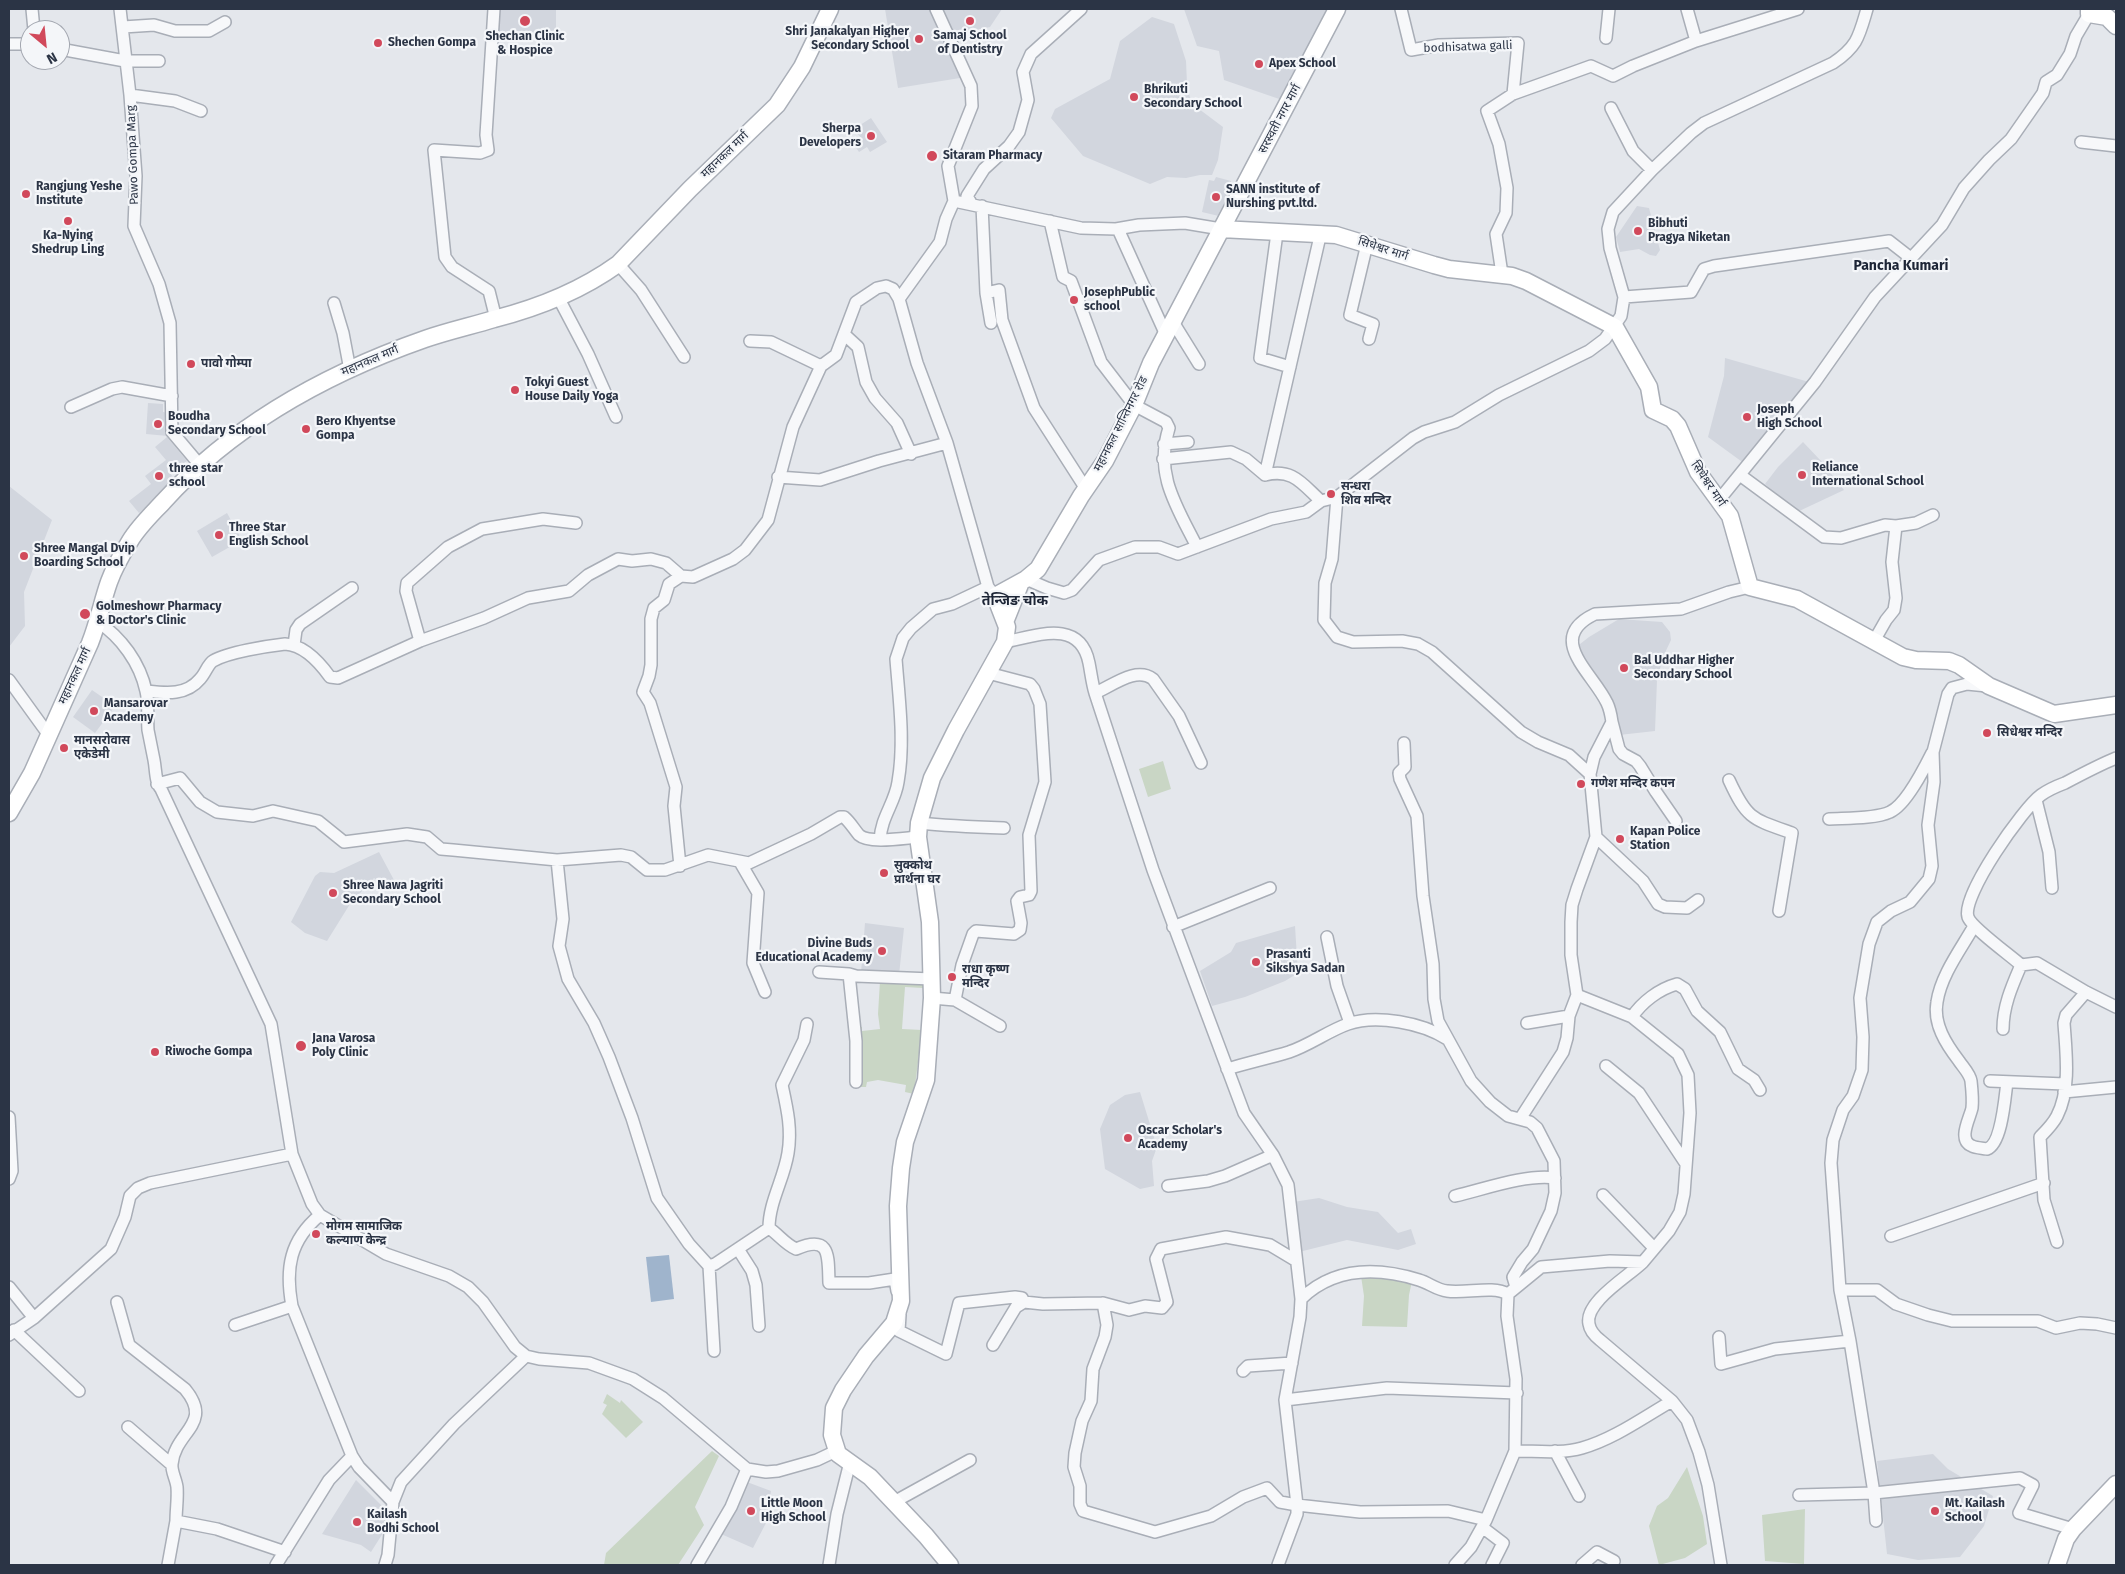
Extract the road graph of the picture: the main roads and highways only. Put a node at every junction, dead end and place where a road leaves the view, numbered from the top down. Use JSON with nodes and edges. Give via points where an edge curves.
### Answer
{"nodes":[{"id":1,"x":830,"y":9,"type":"edge"},
{"id":2,"x":1337,"y":9,"type":"edge"},
{"id":3,"x":2089,"y":12,"type":"edge"},
{"id":4,"x":2116,"y":26,"type":"edge"},
{"id":5,"x":1221,"y":229,"type":"junction"},
{"id":6,"x":1024,"y":581,"type":"junction"},
{"id":7,"x":1005,"y":622,"type":"junction"},
{"id":8,"x":2116,"y":705,"type":"edge"},
{"id":9,"x":9,"y":812,"type":"edge"},
{"id":10,"x":2116,"y":1484,"type":"edge"},
{"id":11,"x":950,"y":1565,"type":"edge"},
{"id":12,"x":2058,"y":1565,"type":"edge"}],
"edges":[{"from":1,"to":9,"type":"main road","name":"महानकल मार्ग","via":[[802,67],[777,105],[605,274],[558,297],[496,319],[426,338],[350,370],[304,392],[199,464],[130,540],[109,581],[98,622],[32,773]]},
{"from":2,"to":5,"type":"main road","name":"सरस्वती नगर मार्ग"},
{"from":3,"to":4,"type":"main road","via":[[2106,17]]},
{"from":5,"to":6,"type":"main road","name":"महानकल सान्तिनगर रोड","via":[[1151,363],[1105,461],[1038,569]]},
{"from":5,"to":8,"type":"main road","name":"सिधेश्वर मार्ग","via":[[1321,232],[1449,269],[1502,274],[1526,281],[1615,327],[1649,387],[1654,410],[1678,426],[1698,472],[1730,516],[1750,588],[1797,599],[1904,657],[1959,664],[1989,686],[2054,714]]},
{"from":6,"to":7,"type":"main road"},
{"from":6,"to":7,"type":"main road","name":"महानकल सान्तिनगर रोड","via":[[991,591]]},
{"from":7,"to":11,"type":"main road","via":[[1005,642],[932,778],[918,830],[930,922],[932,998],[926,1080],[905,1142],[901,1168],[898,1206],[900,1303],[894,1324],[866,1356],[843,1390],[834,1408],[832,1435],[836,1451],[870,1477]]},
{"from":10,"to":12,"type":"main road","via":[[2073,1529],[2066,1539]]}]}
